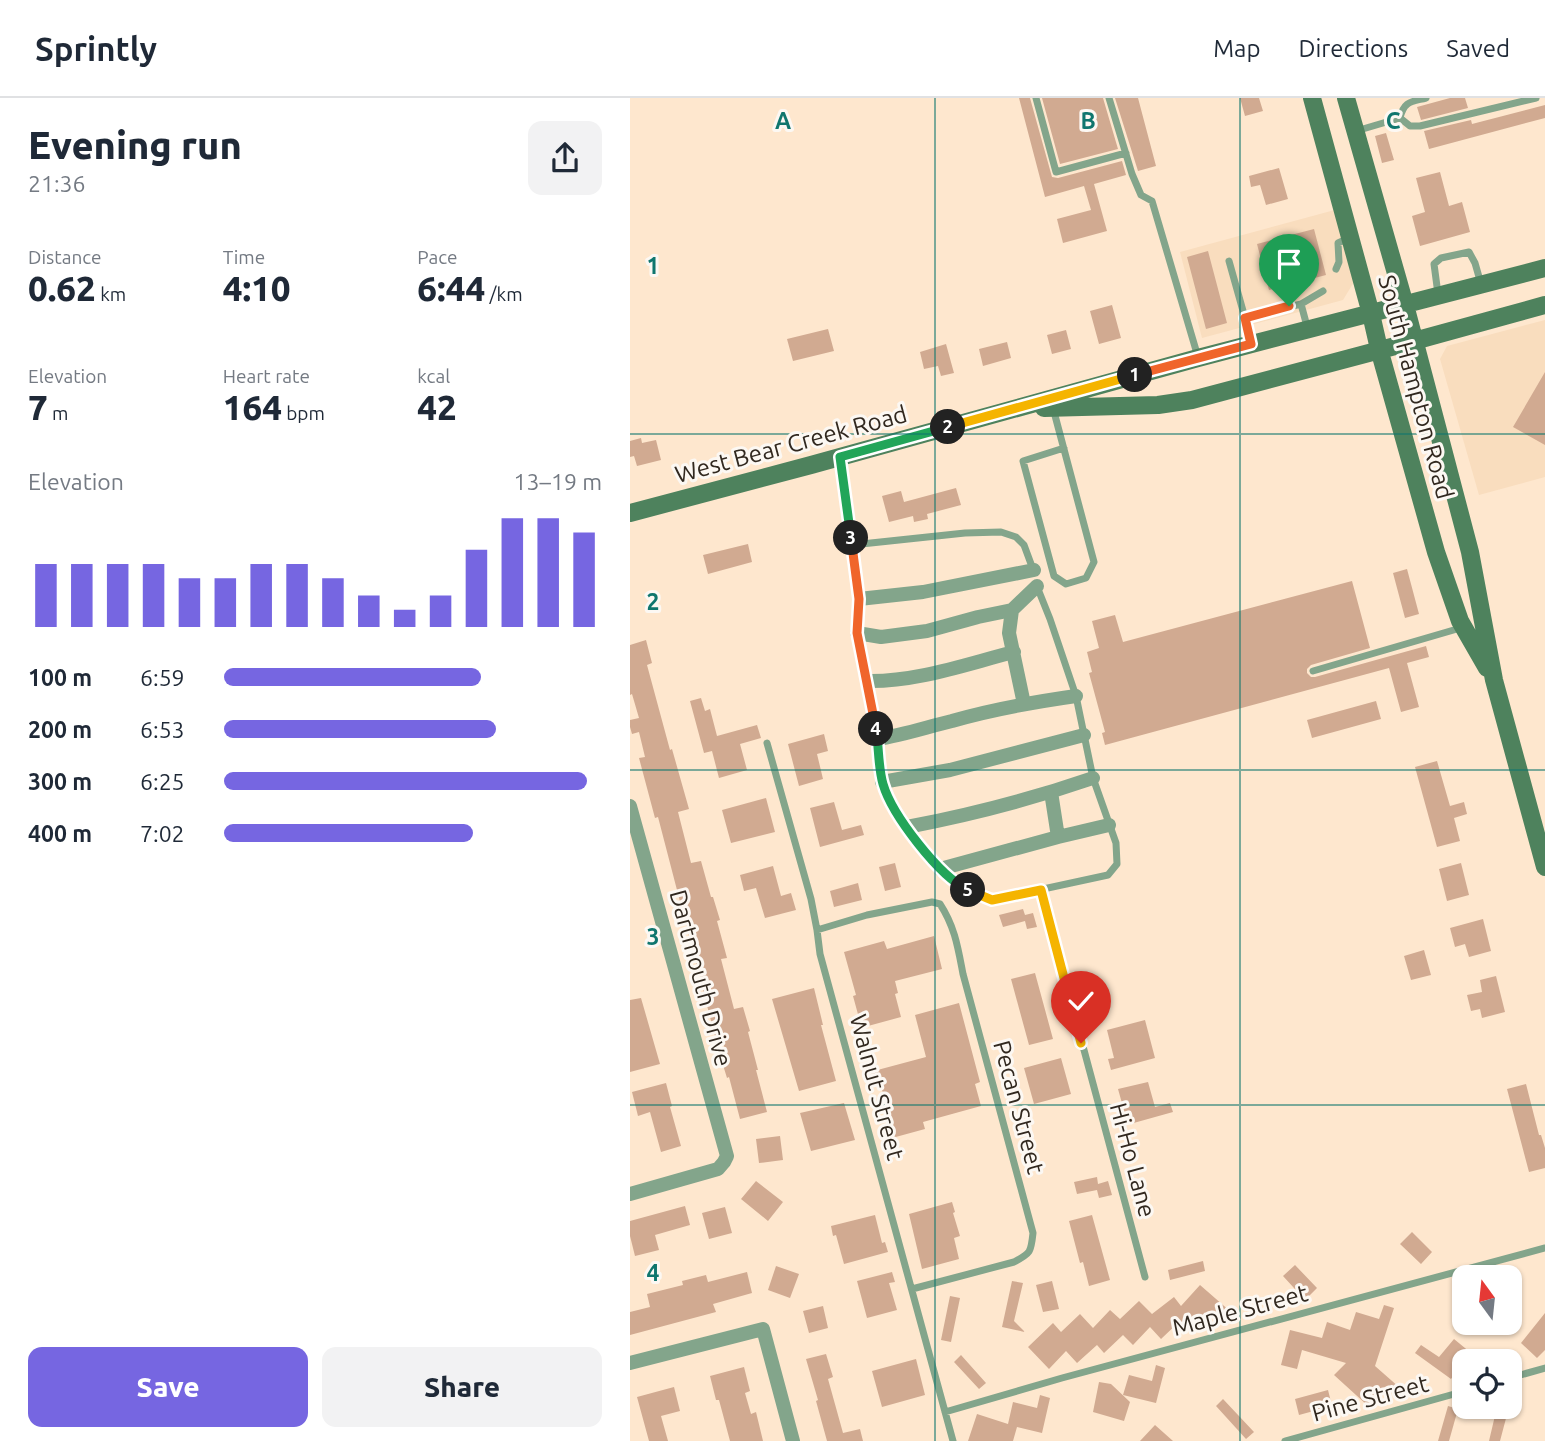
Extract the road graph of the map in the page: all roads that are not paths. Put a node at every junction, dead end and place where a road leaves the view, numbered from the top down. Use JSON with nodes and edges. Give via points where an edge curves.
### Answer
{"nodes":[{"id":1,"x":1036,"y":98,"type":"edge"},
{"id":2,"x":1109,"y":98,"type":"edge"},
{"id":3,"x":1312,"y":98,"type":"edge"},
{"id":4,"x":1346,"y":98,"type":"edge"},
{"id":5,"x":1426,"y":98,"type":"edge"},
{"id":6,"x":1536,"y":98,"type":"edge"},
{"id":7,"x":1400,"y":118,"type":"junction"},
{"id":8,"x":1356,"y":131,"type":"junction"},
{"id":9,"x":1126,"y":153,"type":"junction"},
{"id":10,"x":1350,"y":238,"type":"junction"},
{"id":11,"x":1229,"y":261,"type":"dead end"},
{"id":12,"x":1545,"y":268,"type":"edge"},
{"id":13,"x":1336,"y":269,"type":"dead end"},
{"id":14,"x":1481,"y":285,"type":"junction"},
{"id":15,"x":1323,"y":291,"type":"dead end"},
{"id":16,"x":1438,"y":296,"type":"junction"},
{"id":17,"x":1301,"y":304,"type":"junction"},
{"id":18,"x":1405,"y":305,"type":"junction"},
{"id":19,"x":1545,"y":305,"type":"edge"},
{"id":20,"x":1371,"y":314,"type":"junction"},
{"id":21,"x":1245,"y":318,"type":"junction"},
{"id":22,"x":1308,"y":330,"type":"junction"},
{"id":23,"x":1414,"y":341,"type":"junction"},
{"id":24,"x":1251,"y":344,"type":"junction"},
{"id":25,"x":1379,"y":349,"type":"junction"},
{"id":26,"x":1198,"y":358,"type":"junction"},
{"id":27,"x":1053,"y":407,"type":"junction"},
{"id":28,"x":1006,"y":411,"type":"junction"},
{"id":29,"x":1064,"y":448,"type":"junction"},
{"id":30,"x":840,"y":457,"type":"junction"},
{"id":31,"x":630,"y":513,"type":"edge"},
{"id":32,"x":852,"y":545,"type":"junction"},
{"id":33,"x":1034,"y":570,"type":"junction"},
{"id":34,"x":1037,"y":586,"type":"junction"},
{"id":35,"x":859,"y":599,"type":"junction"},
{"id":36,"x":1012,"y":610,"type":"junction"},
{"id":37,"x":1464,"y":627,"type":"junction"},
{"id":38,"x":857,"y":633,"type":"junction"},
{"id":39,"x":1014,"y":652,"type":"junction"},
{"id":40,"x":1314,"y":671,"type":"dead end"},
{"id":41,"x":1494,"y":680,"type":"junction"},
{"id":42,"x":867,"y":681,"type":"junction"},
{"id":43,"x":1076,"y":696,"type":"junction"},
{"id":44,"x":1024,"y":704,"type":"junction"},
{"id":45,"x":1084,"y":735,"type":"junction"},
{"id":46,"x":878,"y":739,"type":"junction"},
{"id":47,"x":767,"y":743,"type":"dead end"},
{"id":48,"x":1093,"y":778,"type":"junction"},
{"id":49,"x":882,"y":782,"type":"junction"},
{"id":50,"x":1051,"y":792,"type":"junction"},
{"id":51,"x":630,"y":806,"type":"edge"},
{"id":52,"x":1109,"y":825,"type":"junction"},
{"id":53,"x":907,"y":827,"type":"junction"},
{"id":54,"x":1058,"y":837,"type":"junction"},
{"id":55,"x":1545,"y":867,"type":"edge"},
{"id":56,"x":940,"y":869,"type":"junction"},
{"id":57,"x":1041,"y":890,"type":"junction"},
{"id":58,"x":817,"y":930,"type":"junction"},
{"id":59,"x":630,"y":1194,"type":"edge"},
{"id":60,"x":1545,"y":1248,"type":"edge"},
{"id":61,"x":1145,"y":1277,"type":"dead end"},
{"id":62,"x":912,"y":1289,"type":"junction"},
{"id":63,"x":630,"y":1363,"type":"edge"},
{"id":64,"x":1545,"y":1368,"type":"edge"},
{"id":65,"x":1522,"y":1375,"type":"edge"},
{"id":66,"x":1452,"y":1395,"type":"edge"},
{"id":67,"x":945,"y":1412,"type":"junction"},
{"id":68,"x":793,"y":1441,"type":"edge"},
{"id":69,"x":953,"y":1441,"type":"edge"},
{"id":70,"x":1285,"y":1441,"type":"edge"}],
"edges":[{"from":1,"to":9,"type":"lane","via":[[1056,172]]},
{"from":2,"to":9,"type":"lane"},
{"from":3,"to":10,"type":"main road","name":"South Hampton Road"},
{"from":4,"to":8,"type":"main road","name":"South Hampton Road"},
{"from":5,"to":7,"type":"lane","via":[[1407,103]]},
{"from":6,"to":7,"type":"lane","via":[[1420,126],[1410,126]]},
{"from":7,"to":8,"type":"lane"},
{"from":8,"to":18,"type":"main road","name":"South Hampton Road"},
{"from":9,"to":26,"type":"lane","via":[[1141,195],[1152,201]]},
{"from":10,"to":13,"type":"lane","via":[[1338,243]]},
{"from":10,"to":20,"type":"main road","name":"South Hampton Road"},
{"from":11,"to":21,"type":"lane"},
{"from":12,"to":14,"type":"main road","name":"West Bear Creek Road"},
{"from":14,"to":16,"type":"main road","name":"West Bear Creek Road"},
{"from":14,"to":16,"type":"lane","via":[[1469,252],[1441,258],[1434,264]]},
{"from":15,"to":17,"type":"lane"},
{"from":16,"to":18,"type":"main road","name":"West Bear Creek Road"},
{"from":17,"to":21,"type":"lane"},
{"from":17,"to":22,"type":"lane"},
{"from":18,"to":20,"type":"main road","name":"West Bear Creek Road"},
{"from":18,"to":23,"type":"main road","name":"South Hampton Road"},
{"from":19,"to":23,"type":"main road","name":"West Bear Creek Road"},
{"from":20,"to":22,"type":"main road","name":"West Bear Creek Road"},
{"from":20,"to":25,"type":"main road","name":"South Hampton Road"},
{"from":21,"to":24,"type":"lane"},
{"from":22,"to":24,"type":"main road","name":"West Bear Creek Road"},
{"from":23,"to":25,"type":"main road","name":"West Bear Creek Road"},
{"from":23,"to":41,"type":"main road","name":"South Hampton Road","via":[[1470,552]]},
{"from":24,"to":26,"type":"main road","name":"West Bear Creek Road"},
{"from":25,"to":27,"type":"main road","name":"West Bear Creek Road","via":[[1192,400]]},
{"from":25,"to":37,"type":"main road","name":"South Hampton Road","via":[[1436,552]]},
{"from":26,"to":28,"type":"main road","name":"West Bear Creek Road"},
{"from":27,"to":28,"type":"main road","name":"West Bear Creek Road"},
{"from":27,"to":29,"type":"lane"},
{"from":28,"to":30,"type":"main road","name":"West Bear Creek Road"},
{"from":29,"to":29,"type":"lane","via":[[1094,562],[1086,578],[1066,584],[1054,576],[1023,461]]},
{"from":30,"to":31,"type":"main road","name":"West Bear Creek Road"},
{"from":30,"to":32,"type":"lane"},
{"from":32,"to":33,"type":"lane","via":[[1001,532],[1024,545]]},
{"from":32,"to":35,"type":"lane"},
{"from":33,"to":34,"type":"lane"},
{"from":33,"to":35,"type":"street","via":[[923,592]]},
{"from":34,"to":36,"type":"street"},
{"from":34,"to":43,"type":"lane"},
{"from":35,"to":38,"type":"lane"},
{"from":36,"to":38,"type":"street","via":[[927,631],[881,637]]},
{"from":36,"to":39,"type":"street","via":[[1009,633]]},
{"from":37,"to":40,"type":"lane"},
{"from":37,"to":41,"type":"main road","name":"South Hampton Road"},
{"from":38,"to":42,"type":"lane"},
{"from":39,"to":42,"type":"street","via":[[925,675]]},
{"from":39,"to":44,"type":"street"},
{"from":41,"to":55,"type":"main road","name":"South Hampton Road"},
{"from":42,"to":46,"type":"lane"},
{"from":43,"to":44,"type":"street"},
{"from":43,"to":45,"type":"lane"},
{"from":44,"to":46,"type":"street"},
{"from":45,"to":48,"type":"lane"},
{"from":45,"to":49,"type":"street","via":[[950,770]]},
{"from":46,"to":49,"type":"lane"},
{"from":47,"to":58,"type":"lane","name":"Walnut Street"},
{"from":48,"to":50,"type":"street"},
{"from":48,"to":52,"type":"lane"},
{"from":49,"to":53,"type":"lane"},
{"from":50,"to":53,"type":"street"},
{"from":50,"to":54,"type":"street"},
{"from":51,"to":59,"type":"street","name":"Dartmouth Drive","via":[[727,1156],[718,1169]]},
{"from":52,"to":54,"type":"street"},
{"from":52,"to":57,"type":"lane","via":[[1117,864],[1108,875]]},
{"from":53,"to":56,"type":"lane"},
{"from":54,"to":56,"type":"street"},
{"from":56,"to":57,"type":"lane","via":[[957,885],[992,900]]},
{"from":57,"to":61,"type":"lane","name":"Hi-Ho Lane"},
{"from":58,"to":62,"type":"lane","name":"Walnut Street"},
{"from":58,"to":62,"type":"lane","name":"Pecan Street","via":[[932,902],[940,904],[955,931],[1033,1233],[1031,1250],[1014,1262]]},
{"from":60,"to":67,"type":"lane","name":"Maple Street"},
{"from":62,"to":67,"type":"lane","name":"Walnut Street"},
{"from":63,"to":68,"type":"street","via":[[763,1329]]},
{"from":64,"to":65,"type":"lane"},
{"from":66,"to":70,"type":"lane","name":"Pine Street"},
{"from":67,"to":69,"type":"lane","name":"Walnut Street"}]}
